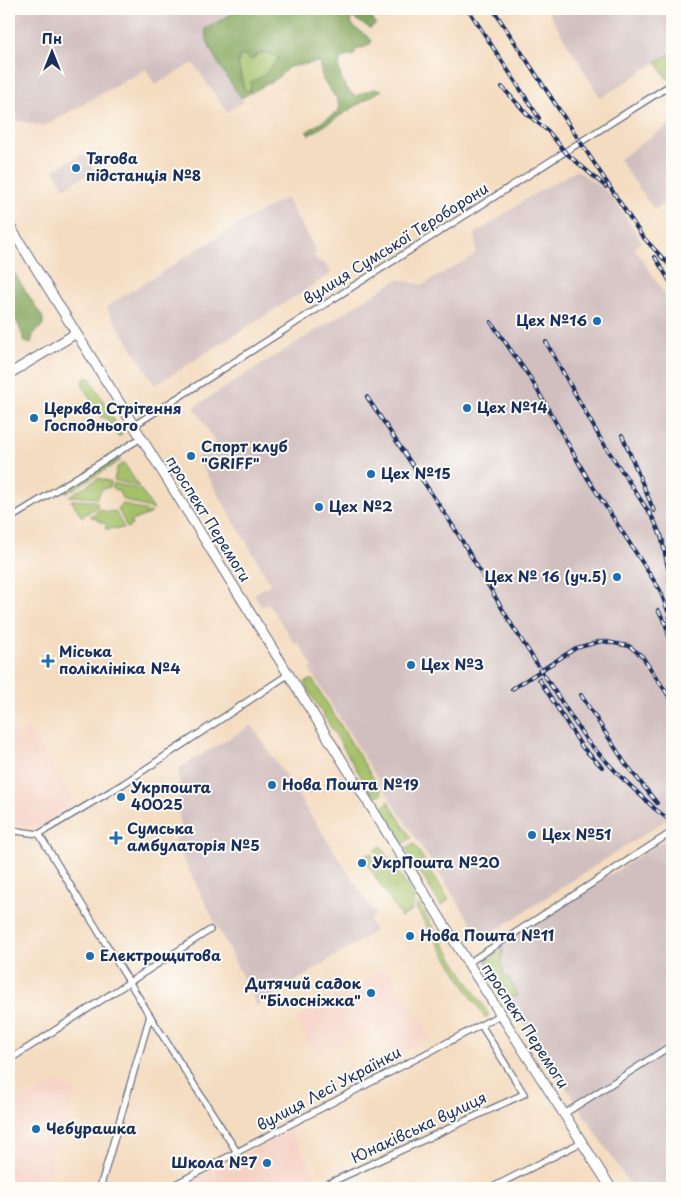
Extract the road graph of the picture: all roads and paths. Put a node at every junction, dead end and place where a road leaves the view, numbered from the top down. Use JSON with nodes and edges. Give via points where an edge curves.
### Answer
{"nodes":[{"id":1,"x":672,"y":84,"type":"edge"},
{"id":2,"x":9,"y":225,"type":"edge"},
{"id":3,"x":75,"y":334,"type":"junction"},
{"id":4,"x":9,"y":374,"type":"edge"},
{"id":5,"x":133,"y":426,"type":"junction"},
{"id":6,"x":141,"y":438,"type":"junction"},
{"id":7,"x":9,"y":519,"type":"edge"},
{"id":8,"x":289,"y":674,"type":"junction"},
{"id":9,"x":9,"y":830,"type":"edge"},
{"id":10,"x":672,"y":832,"type":"edge"},
{"id":11,"x":39,"y":834,"type":"junction"},
{"id":12,"x":210,"y":930,"type":"dead end"},
{"id":13,"x":468,"y":963,"type":"junction"},
{"id":14,"x":129,"y":982,"type":"junction"},
{"id":15,"x":502,"y":1014,"type":"junction"},
{"id":16,"x":150,"y":1016,"type":"junction"},
{"id":17,"x":481,"y":1025,"type":"junction"},
{"id":18,"x":672,"y":1045,"type":"edge"},
{"id":19,"x":9,"y":1060,"type":"edge"},
{"id":20,"x":564,"y":1114,"type":"junction"},
{"id":21,"x":582,"y":1142,"type":"junction"},
{"id":22,"x":237,"y":1152,"type":"junction"},
{"id":23,"x":325,"y":1185,"type":"dead end"},
{"id":24,"x":100,"y":1188,"type":"edge"},
{"id":25,"x":168,"y":1188,"type":"edge"},
{"id":26,"x":491,"y":1188,"type":"edge"},
{"id":27,"x":611,"y":1188,"type":"edge"}],
"edges":[{"from":1,"to":5,"type":"street","name":"вулиця Сумської Тероборони"},
{"from":2,"to":3,"type":"main road","name":"проспект Перемоги"},
{"from":3,"to":4,"type":"main road"},
{"from":3,"to":5,"type":"main road","name":"проспект Перемоги"},
{"from":5,"to":6,"type":"main road","name":"проспект Перемоги"},
{"from":6,"to":7,"type":"street"},
{"from":6,"to":8,"type":"main road","name":"проспект Перемоги"},
{"from":8,"to":11,"type":"street","via":[[123,784]]},
{"from":8,"to":13,"type":"main road","name":"проспект Перемоги"},
{"from":9,"to":11,"type":"street"},
{"from":10,"to":13,"type":"street"},
{"from":11,"to":14,"type":"street"},
{"from":12,"to":14,"type":"street"},
{"from":13,"to":15,"type":"main road","name":"проспект Перемоги"},
{"from":14,"to":16,"type":"street"},
{"from":14,"to":19,"type":"street"},
{"from":15,"to":17,"type":"street","name":"вулиця Лесі Українки"},
{"from":15,"to":20,"type":"main road","name":"проспект Перемоги"},
{"from":16,"to":22,"type":"street"},
{"from":16,"to":24,"type":"street"},
{"from":17,"to":22,"type":"street","name":"вулиця Лесі Українки"},
{"from":17,"to":23,"type":"street","name":"Юнаківська вулиця","via":[[524,1094]]},
{"from":18,"to":20,"type":"street"},
{"from":20,"to":21,"type":"main road","name":"проспект Перемоги"},
{"from":21,"to":26,"type":"street"},
{"from":21,"to":27,"type":"main road","name":"проспект Перемоги"},
{"from":22,"to":25,"type":"street","name":"вулиця Лесі Українки"}]}
